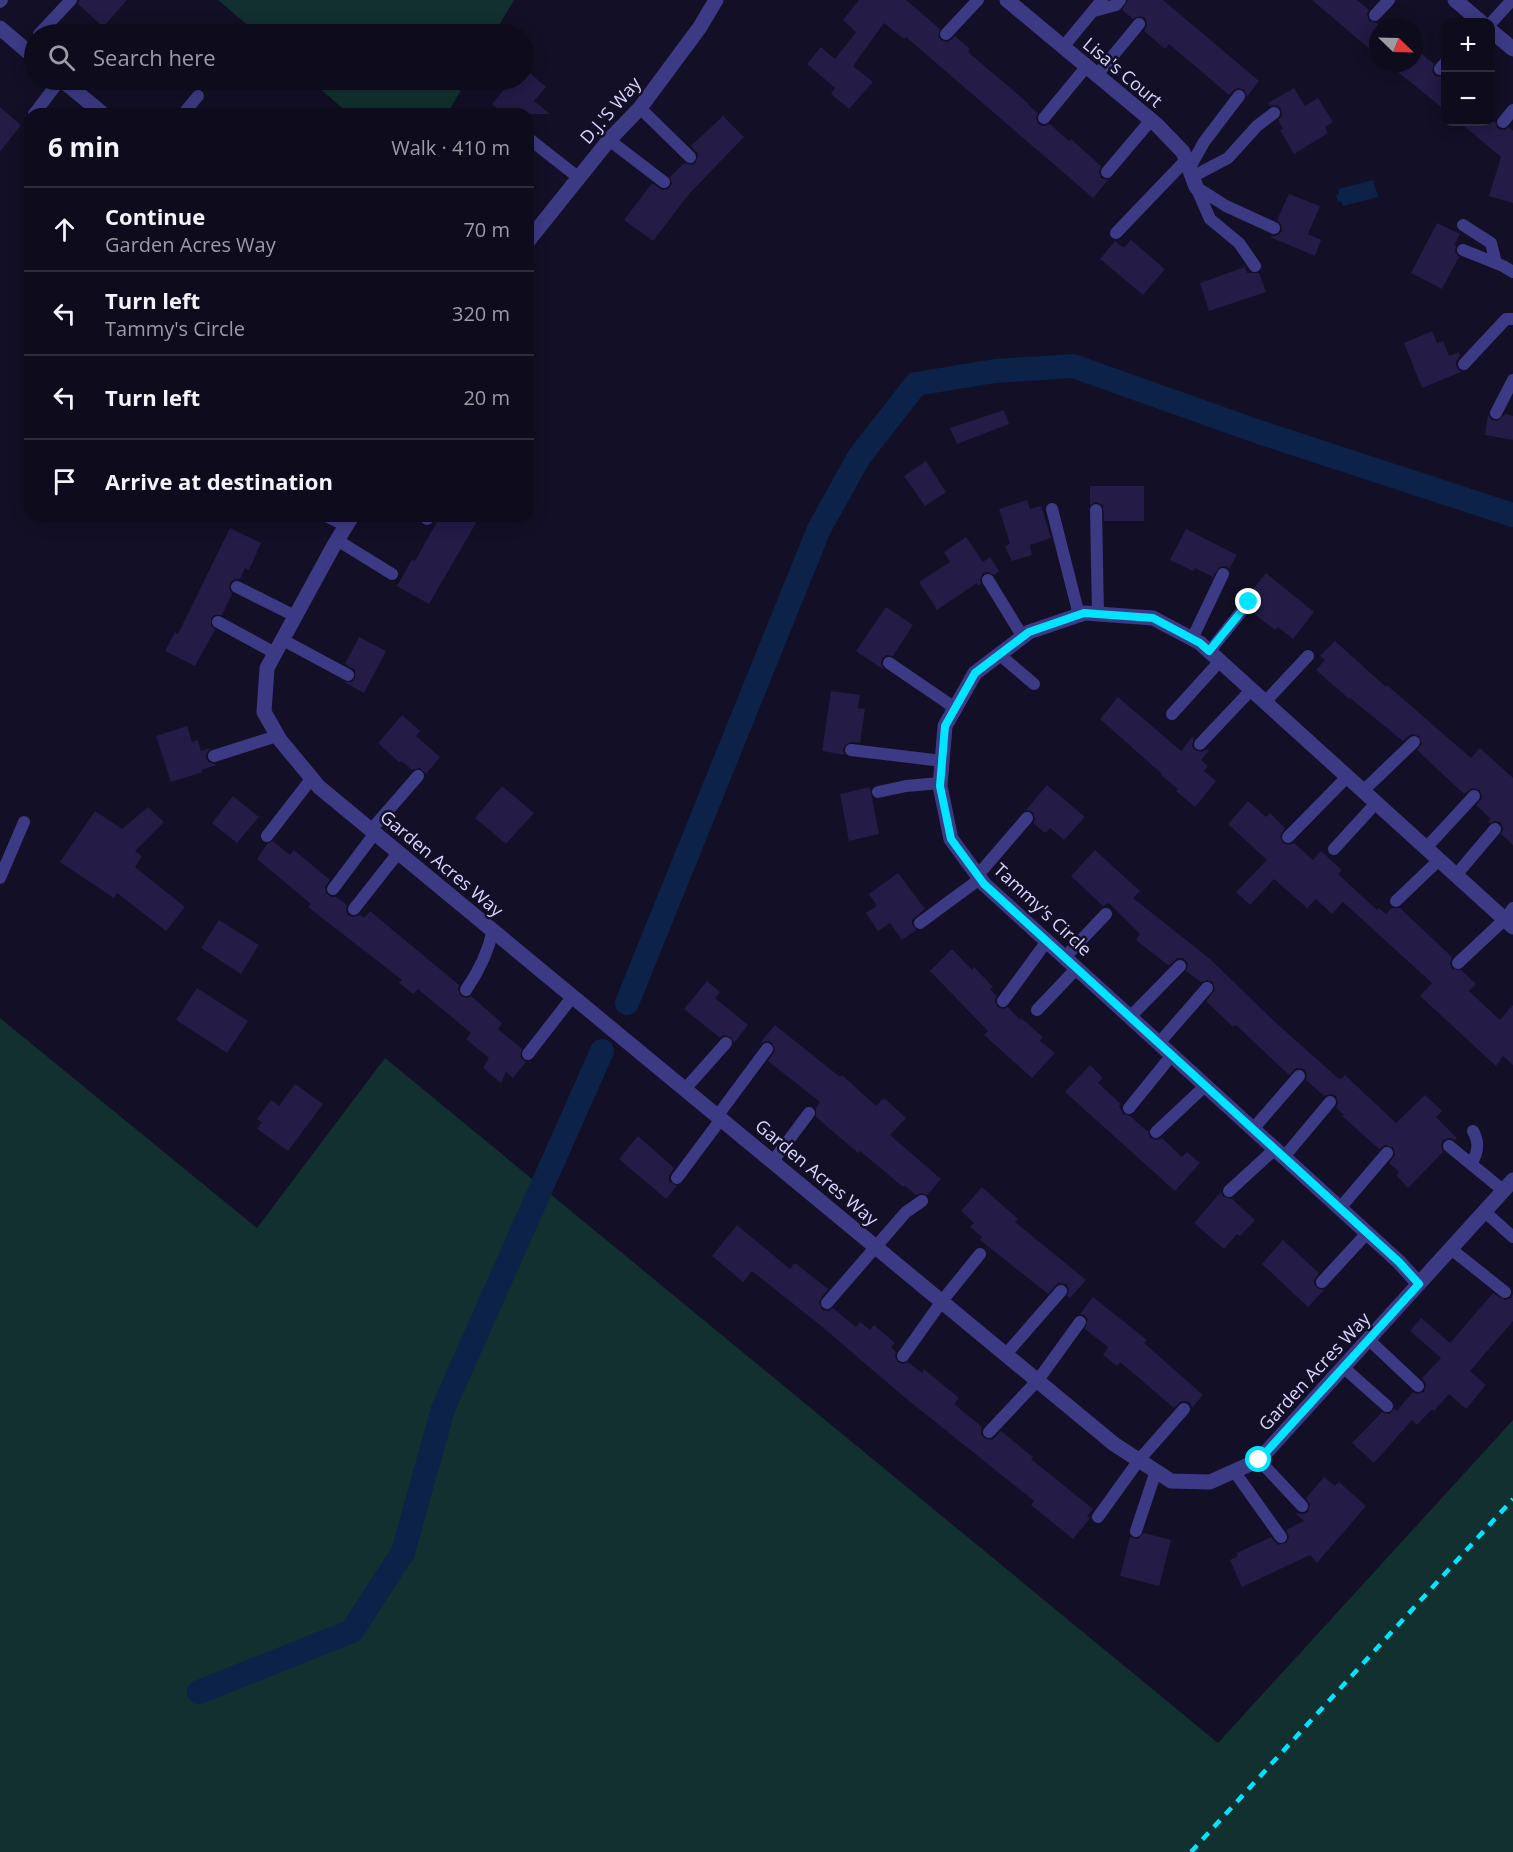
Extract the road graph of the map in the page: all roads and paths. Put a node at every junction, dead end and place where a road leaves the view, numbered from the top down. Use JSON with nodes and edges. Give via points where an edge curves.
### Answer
{"nodes":[{"id":1,"x":71,"y":0,"type":"edge"},
{"id":2,"x":716,"y":0,"type":"edge"},
{"id":3,"x":978,"y":0,"type":"edge"},
{"id":4,"x":1007,"y":0,"type":"edge"},
{"id":5,"x":1102,"y":0,"type":"edge"},
{"id":6,"x":1120,"y":0,"type":"edge"},
{"id":7,"x":1389,"y":0,"type":"edge"},
{"id":8,"x":1455,"y":0,"type":"edge"},
{"id":9,"x":1512,"y":0,"type":"edge"},
{"id":10,"x":1094,"y":11,"type":"junction"},
{"id":11,"x":1376,"y":15,"type":"dead end"},
{"id":12,"x":1477,"y":18,"type":"edge"},
{"id":13,"x":1491,"y":18,"type":"edge"},
{"id":14,"x":48,"y":24,"type":"edge"},
{"id":15,"x":1139,"y":24,"type":"dead end"},
{"id":16,"x":0,"y":28,"type":"edge"},
{"id":17,"x":1495,"y":33,"type":"edge"},
{"id":18,"x":946,"y":34,"type":"dead end"},
{"id":19,"x":24,"y":44,"type":"edge"},
{"id":20,"x":1063,"y":47,"type":"junction"},
{"id":21,"x":1513,"y":49,"type":"edge"},
{"id":22,"x":1092,"y":71,"type":"junction"},
{"id":23,"x":53,"y":90,"type":"edge"},
{"id":24,"x":73,"y":90,"type":"edge"},
{"id":25,"x":198,"y":96,"type":"dead end"},
{"id":26,"x":1239,"y":96,"type":"dead end"},
{"id":27,"x":38,"y":108,"type":"edge"},
{"id":28,"x":96,"y":108,"type":"edge"},
{"id":29,"x":188,"y":108,"type":"edge"},
{"id":30,"x":640,"y":108,"type":"junction"},
{"id":31,"x":1513,"y":110,"type":"edge"},
{"id":32,"x":1274,"y":113,"type":"dead end"},
{"id":33,"x":1044,"y":118,"type":"dead end"},
{"id":34,"x":1150,"y":120,"type":"junction"},
{"id":35,"x":1503,"y":122,"type":"dead end"},
{"id":36,"x":609,"y":140,"type":"junction"},
{"id":37,"x":534,"y":143,"type":"edge"},
{"id":38,"x":690,"y":157,"type":"dead end"},
{"id":39,"x":1107,"y":172,"type":"dead end"},
{"id":40,"x":1191,"y":173,"type":"junction"},
{"id":41,"x":579,"y":178,"type":"junction"},
{"id":42,"x":664,"y":182,"type":"dead end"},
{"id":43,"x":1463,"y":225,"type":"dead end"},
{"id":44,"x":1274,"y":228,"type":"dead end"},
{"id":45,"x":534,"y":230,"type":"edge"},
{"id":46,"x":1116,"y":233,"type":"dead end"},
{"id":47,"x":1463,"y":250,"type":"dead end"},
{"id":48,"x":1496,"y":263,"type":"junction"},
{"id":49,"x":1256,"y":266,"type":"dead end"},
{"id":50,"x":1513,"y":272,"type":"edge"},
{"id":51,"x":1513,"y":319,"type":"edge"},
{"id":52,"x":1464,"y":364,"type":"dead end"},
{"id":53,"x":1513,"y":380,"type":"edge"},
{"id":54,"x":1496,"y":413,"type":"dead end"},
{"id":55,"x":1052,"y":509,"type":"dead end"},
{"id":56,"x":1096,"y":510,"type":"dead end"},
{"id":57,"x":348,"y":522,"type":"edge"},
{"id":58,"x":337,"y":540,"type":"junction"},
{"id":59,"x":392,"y":574,"type":"dead end"},
{"id":60,"x":1223,"y":574,"type":"dead end"},
{"id":61,"x":987,"y":580,"type":"dead end"},
{"id":62,"x":237,"y":586,"type":"dead end"},
{"id":63,"x":1249,"y":602,"type":"dead end"},
{"id":64,"x":1098,"y":614,"type":"junction"},
{"id":65,"x":1079,"y":615,"type":"junction"},
{"id":66,"x":296,"y":616,"type":"junction"},
{"id":67,"x":218,"y":622,"type":"dead end"},
{"id":68,"x":1023,"y":637,"type":"junction"},
{"id":69,"x":1192,"y":639,"type":"junction"},
{"id":70,"x":279,"y":646,"type":"junction"},
{"id":71,"x":1000,"y":655,"type":"junction"},
{"id":72,"x":1214,"y":656,"type":"junction"},
{"id":73,"x":1308,"y":656,"type":"dead end"},
{"id":74,"x":889,"y":663,"type":"dead end"},
{"id":75,"x":348,"y":675,"type":"dead end"},
{"id":76,"x":1034,"y":684,"type":"dead end"},
{"id":77,"x":1251,"y":690,"type":"junction"},
{"id":78,"x":1265,"y":702,"type":"junction"},
{"id":79,"x":955,"y":708,"type":"junction"},
{"id":80,"x":1172,"y":714,"type":"dead end"},
{"id":81,"x":277,"y":736,"type":"junction"},
{"id":82,"x":1414,"y":742,"type":"dead end"},
{"id":83,"x":1200,"y":744,"type":"dead end"},
{"id":84,"x":851,"y":750,"type":"dead end"},
{"id":85,"x":214,"y":756,"type":"dead end"},
{"id":86,"x":942,"y":761,"type":"junction"},
{"id":87,"x":418,"y":776,"type":"dead end"},
{"id":88,"x":1347,"y":777,"type":"junction"},
{"id":89,"x":312,"y":778,"type":"junction"},
{"id":90,"x":940,"y":783,"type":"junction"},
{"id":91,"x":1363,"y":791,"type":"junction"},
{"id":92,"x":878,"y":792,"type":"dead end"},
{"id":93,"x":1474,"y":796,"type":"dead end"},
{"id":94,"x":1376,"y":803,"type":"junction"},
{"id":95,"x":1027,"y":818,"type":"dead end"},
{"id":96,"x":24,"y":822,"type":"dead end"},
{"id":97,"x":1495,"y":829,"type":"dead end"},
{"id":98,"x":373,"y":832,"type":"junction"},
{"id":99,"x":267,"y":836,"type":"dead end"},
{"id":100,"x":1288,"y":837,"type":"dead end"},
{"id":101,"x":1426,"y":848,"type":"junction"},
{"id":102,"x":1334,"y":849,"type":"dead end"},
{"id":103,"x":399,"y":853,"type":"junction"},
{"id":104,"x":1439,"y":860,"type":"junction"},
{"id":105,"x":1456,"y":875,"type":"junction"},
{"id":106,"x":979,"y":877,"type":"junction"},
{"id":107,"x":0,"y":878,"type":"edge"},
{"id":108,"x":333,"y":889,"type":"dead end"},
{"id":109,"x":1396,"y":901,"type":"dead end"},
{"id":110,"x":354,"y":909,"type":"dead end"},
{"id":111,"x":1106,"y":914,"type":"dead end"},
{"id":112,"x":1510,"y":918,"type":"edge"},
{"id":113,"x":920,"y":922,"type":"dead end"},
{"id":114,"x":493,"y":930,"type":"junction"},
{"id":115,"x":1047,"y":941,"type":"junction"},
{"id":116,"x":1065,"y":957,"type":"junction"},
{"id":117,"x":1458,"y":963,"type":"dead end"},
{"id":118,"x":1180,"y":966,"type":"dead end"},
{"id":119,"x":1077,"y":968,"type":"junction"},
{"id":120,"x":1207,"y":988,"type":"dead end"},
{"id":121,"x":466,"y":990,"type":"dead end"},
{"id":122,"x":573,"y":996,"type":"junction"},
{"id":123,"x":1003,"y":1000,"type":"dead end"},
{"id":124,"x":1037,"y":1010,"type":"dead end"},
{"id":125,"x":1130,"y":1017,"type":"junction"},
{"id":126,"x":726,"y":1043,"type":"dead end"},
{"id":127,"x":1159,"y":1043,"type":"junction"},
{"id":128,"x":767,"y":1049,"type":"dead end"},
{"id":129,"x":528,"y":1054,"type":"dead end"},
{"id":130,"x":1172,"y":1055,"type":"junction"},
{"id":131,"x":1299,"y":1076,"type":"dead end"},
{"id":132,"x":1205,"y":1086,"type":"junction"},
{"id":133,"x":685,"y":1089,"type":"junction"},
{"id":134,"x":1330,"y":1102,"type":"dead end"},
{"id":135,"x":1129,"y":1108,"type":"dead end"},
{"id":136,"x":809,"y":1113,"type":"dead end"},
{"id":137,"x":720,"y":1117,"type":"junction"},
{"id":138,"x":1253,"y":1129,"type":"junction"},
{"id":139,"x":1473,"y":1131,"type":"dead end"},
{"id":140,"x":1156,"y":1132,"type":"dead end"},
{"id":141,"x":1449,"y":1146,"type":"dead end"},
{"id":142,"x":1280,"y":1153,"type":"junction"},
{"id":143,"x":1387,"y":1153,"type":"dead end"},
{"id":144,"x":773,"y":1161,"type":"junction"},
{"id":145,"x":1472,"y":1164,"type":"junction"},
{"id":146,"x":677,"y":1178,"type":"dead end"},
{"id":147,"x":1508,"y":1185,"type":"edge"},
{"id":148,"x":1230,"y":1191,"type":"dead end"},
{"id":149,"x":922,"y":1201,"type":"dead end"},
{"id":150,"x":1340,"y":1208,"type":"junction"},
{"id":151,"x":1485,"y":1212,"type":"junction"},
{"id":152,"x":1367,"y":1233,"type":"junction"},
{"id":153,"x":1513,"y":1237,"type":"edge"},
{"id":154,"x":876,"y":1247,"type":"junction"},
{"id":155,"x":1451,"y":1249,"type":"junction"},
{"id":156,"x":980,"y":1254,"type":"dead end"},
{"id":157,"x":1322,"y":1282,"type":"dead end"},
{"id":158,"x":1419,"y":1284,"type":"junction"},
{"id":159,"x":1061,"y":1291,"type":"dead end"},
{"id":160,"x":1505,"y":1292,"type":"dead end"},
{"id":161,"x":942,"y":1301,"type":"junction"},
{"id":162,"x":827,"y":1304,"type":"dead end"},
{"id":163,"x":1080,"y":1322,"type":"dead end"},
{"id":164,"x":1369,"y":1340,"type":"junction"},
{"id":165,"x":1006,"y":1354,"type":"junction"},
{"id":166,"x":903,"y":1356,"type":"dead end"},
{"id":167,"x":1344,"y":1368,"type":"junction"},
{"id":168,"x":1038,"y":1380,"type":"junction"},
{"id":169,"x":1418,"y":1386,"type":"dead end"},
{"id":170,"x":1387,"y":1406,"type":"dead end"},
{"id":171,"x":1184,"y":1409,"type":"dead end"},
{"id":172,"x":989,"y":1432,"type":"dead end"},
{"id":173,"x":1139,"y":1460,"type":"junction"},
{"id":174,"x":1259,"y":1460,"type":"junction"},
{"id":175,"x":1156,"y":1471,"type":"junction"},
{"id":176,"x":1234,"y":1472,"type":"junction"},
{"id":177,"x":1302,"y":1506,"type":"dead end"},
{"id":178,"x":1098,"y":1517,"type":"dead end"},
{"id":179,"x":1136,"y":1531,"type":"dead end"},
{"id":180,"x":1281,"y":1537,"type":"dead end"}],
"edges":[{"from":1,"to":14,"type":"lane"},
{"from":2,"to":30,"type":"street","name":"D.J.'S Way"},
{"from":3,"to":18,"type":"lane"},
{"from":4,"to":20,"type":"street","name":"Lisa's Court"},
{"from":5,"to":10,"type":"lane"},
{"from":6,"to":10,"type":"lane","via":[[1116,5]]},
{"from":7,"to":11,"type":"lane"},
{"from":8,"to":12,"type":"street"},
{"from":9,"to":13,"type":"lane"},
{"from":10,"to":20,"type":"lane"},
{"from":15,"to":22,"type":"lane"},
{"from":16,"to":19,"type":"street"},
{"from":17,"to":21,"type":"street"},
{"from":20,"to":22,"type":"street","name":"Lisa's Court"},
{"from":22,"to":33,"type":"lane"},
{"from":22,"to":34,"type":"street","name":"Lisa's Court"},
{"from":23,"to":27,"type":"lane"},
{"from":24,"to":28,"type":"street"},
{"from":25,"to":29,"type":"lane"},
{"from":26,"to":40,"type":"lane","via":[[1204,142]]},
{"from":30,"to":36,"type":"street","name":"D.J.'S Way"},
{"from":30,"to":38,"type":"lane"},
{"from":31,"to":35,"type":"lane"},
{"from":32,"to":40,"type":"lane","via":[[1228,158]]},
{"from":34,"to":39,"type":"lane"},
{"from":34,"to":40,"type":"street","name":"Lisa's Court","via":[[1183,152]]},
{"from":36,"to":41,"type":"street","name":"D.J.'S Way"},
{"from":36,"to":42,"type":"lane"},
{"from":37,"to":41,"type":"lane"},
{"from":40,"to":44,"type":"lane","via":[[1226,206]]},
{"from":40,"to":46,"type":"lane"},
{"from":40,"to":49,"type":"lane","via":[[1210,219],[1239,243]]},
{"from":41,"to":45,"type":"street","name":"D.J.'S Way"},
{"from":43,"to":48,"type":"lane","via":[[1491,243]]},
{"from":47,"to":48,"type":"lane"},
{"from":48,"to":50,"type":"lane"},
{"from":51,"to":52,"type":"lane","via":[[1506,319]]},
{"from":53,"to":54,"type":"lane"},
{"from":55,"to":65,"type":"lane"},
{"from":56,"to":64,"type":"lane"},
{"from":57,"to":58,"type":"street","name":"Garden Acres Way"},
{"from":58,"to":59,"type":"lane"},
{"from":58,"to":66,"type":"street","name":"Garden Acres Way"},
{"from":60,"to":69,"type":"lane"},
{"from":61,"to":68,"type":"lane"},
{"from":62,"to":66,"type":"lane"},
{"from":63,"to":72,"type":"lane"},
{"from":64,"to":65,"type":"street","name":"Tammy's Circle"},
{"from":64,"to":69,"type":"street","name":"Tammy's Circle","via":[[1153,618]]},
{"from":65,"to":68,"type":"street","name":"Tammy's Circle"},
{"from":66,"to":70,"type":"street","name":"Garden Acres Way"},
{"from":67,"to":70,"type":"lane"},
{"from":68,"to":71,"type":"street","name":"Tammy's Circle"},
{"from":69,"to":72,"type":"street","name":"Tammy's Circle"},
{"from":70,"to":75,"type":"lane"},
{"from":70,"to":81,"type":"street","name":"Garden Acres Way","via":[[267,668],[264,712]]},
{"from":71,"to":76,"type":"lane"},
{"from":71,"to":79,"type":"street","name":"Tammy's Circle","via":[[975,673]]},
{"from":72,"to":77,"type":"street","name":"Tammy's Circle"},
{"from":72,"to":80,"type":"lane"},
{"from":73,"to":78,"type":"lane"},
{"from":74,"to":79,"type":"lane"},
{"from":77,"to":78,"type":"street","name":"Tammy's Circle"},
{"from":77,"to":83,"type":"lane"},
{"from":78,"to":88,"type":"street","name":"Tammy's Circle"},
{"from":79,"to":86,"type":"street","name":"Tammy's Circle","via":[[945,726]]},
{"from":81,"to":85,"type":"lane"},
{"from":81,"to":89,"type":"street","name":"Garden Acres Way"},
{"from":82,"to":91,"type":"lane"},
{"from":84,"to":86,"type":"lane"},
{"from":86,"to":90,"type":"street","name":"Tammy's Circle"},
{"from":87,"to":98,"type":"lane"},
{"from":88,"to":91,"type":"street","name":"Tammy's Circle"},
{"from":88,"to":100,"type":"lane"},
{"from":89,"to":98,"type":"street","name":"Garden Acres Way"},
{"from":89,"to":99,"type":"lane"},
{"from":90,"to":92,"type":"lane"},
{"from":90,"to":106,"type":"street","name":"Tammy's Circle","via":[[951,839]]},
{"from":91,"to":94,"type":"street","name":"Tammy's Circle"},
{"from":93,"to":101,"type":"lane"},
{"from":94,"to":101,"type":"street","name":"Tammy's Circle"},
{"from":94,"to":102,"type":"lane"},
{"from":95,"to":106,"type":"lane"},
{"from":96,"to":107,"type":"lane"},
{"from":97,"to":105,"type":"lane"},
{"from":98,"to":103,"type":"street","name":"Garden Acres Way"},
{"from":98,"to":108,"type":"lane"},
{"from":101,"to":104,"type":"street","name":"Tammy's Circle"},
{"from":103,"to":110,"type":"lane"},
{"from":103,"to":114,"type":"street","name":"Garden Acres Way"},
{"from":104,"to":105,"type":"street","name":"Tammy's Circle"},
{"from":104,"to":109,"type":"lane"},
{"from":105,"to":112,"type":"street","name":"Tammy's Circle"},
{"from":106,"to":113,"type":"lane"},
{"from":106,"to":115,"type":"street","name":"Tammy's Circle"},
{"from":111,"to":116,"type":"lane"},
{"from":112,"to":117,"type":"lane"},
{"from":114,"to":121,"type":"lane","via":[[481,968]]},
{"from":114,"to":122,"type":"street","name":"Garden Acres Way"},
{"from":115,"to":116,"type":"street","name":"Tammy's Circle"},
{"from":115,"to":123,"type":"lane"},
{"from":116,"to":119,"type":"street","name":"Tammy's Circle"},
{"from":118,"to":125,"type":"lane"},
{"from":119,"to":124,"type":"lane"},
{"from":119,"to":125,"type":"street","name":"Tammy's Circle"},
{"from":120,"to":127,"type":"lane"},
{"from":122,"to":129,"type":"lane"},
{"from":122,"to":133,"type":"street","name":"Garden Acres Way"},
{"from":125,"to":127,"type":"street","name":"Tammy's Circle"},
{"from":126,"to":133,"type":"lane"},
{"from":127,"to":130,"type":"street","name":"Tammy's Circle"},
{"from":128,"to":137,"type":"lane"},
{"from":130,"to":132,"type":"street","name":"Tammy's Circle"},
{"from":130,"to":135,"type":"lane"},
{"from":131,"to":138,"type":"lane"},
{"from":132,"to":138,"type":"street","name":"Tammy's Circle"},
{"from":132,"to":140,"type":"lane"},
{"from":133,"to":137,"type":"street","name":"Garden Acres Way"},
{"from":134,"to":142,"type":"lane"},
{"from":136,"to":144,"type":"lane"},
{"from":137,"to":144,"type":"street","name":"Garden Acres Way"},
{"from":137,"to":146,"type":"lane"},
{"from":138,"to":142,"type":"street","name":"Tammy's Circle"},
{"from":139,"to":145,"type":"lane","via":[[1477,1155]]},
{"from":141,"to":145,"type":"lane"},
{"from":142,"to":148,"type":"lane"},
{"from":142,"to":150,"type":"street","name":"Tammy's Circle"},
{"from":143,"to":150,"type":"lane"},
{"from":144,"to":154,"type":"street","name":"Garden Acres Way"},
{"from":145,"to":147,"type":"lane"},
{"from":147,"to":151,"type":"street","name":"Garden Acres Way"},
{"from":149,"to":154,"type":"lane","via":[[906,1212]]},
{"from":150,"to":152,"type":"street","name":"Tammy's Circle"},
{"from":151,"to":153,"type":"lane"},
{"from":151,"to":155,"type":"street","name":"Garden Acres Way"},
{"from":152,"to":157,"type":"lane"},
{"from":152,"to":158,"type":"street","name":"Tammy's Circle"},
{"from":154,"to":161,"type":"street","name":"Garden Acres Way"},
{"from":154,"to":162,"type":"lane"},
{"from":155,"to":158,"type":"street","name":"Garden Acres Way"},
{"from":155,"to":160,"type":"lane"},
{"from":156,"to":161,"type":"lane"},
{"from":158,"to":164,"type":"street","name":"Garden Acres Way"},
{"from":159,"to":165,"type":"lane"},
{"from":161,"to":165,"type":"street","name":"Garden Acres Way"},
{"from":161,"to":166,"type":"lane"},
{"from":163,"to":168,"type":"lane"},
{"from":164,"to":167,"type":"street","name":"Garden Acres Way"},
{"from":164,"to":169,"type":"lane"},
{"from":165,"to":168,"type":"street","name":"Garden Acres Way"},
{"from":167,"to":170,"type":"lane"},
{"from":167,"to":174,"type":"street","name":"Garden Acres Way"},
{"from":168,"to":172,"type":"lane"},
{"from":168,"to":173,"type":"street","name":"Garden Acres Way"},
{"from":171,"to":173,"type":"lane"},
{"from":173,"to":175,"type":"street","name":"Garden Acres Way"},
{"from":173,"to":178,"type":"lane"},
{"from":174,"to":176,"type":"street","name":"Garden Acres Way"},
{"from":174,"to":177,"type":"lane"},
{"from":175,"to":176,"type":"street","name":"Garden Acres Way","via":[[1171,1481],[1210,1482]]},
{"from":175,"to":179,"type":"lane"},
{"from":176,"to":180,"type":"lane"}]}
